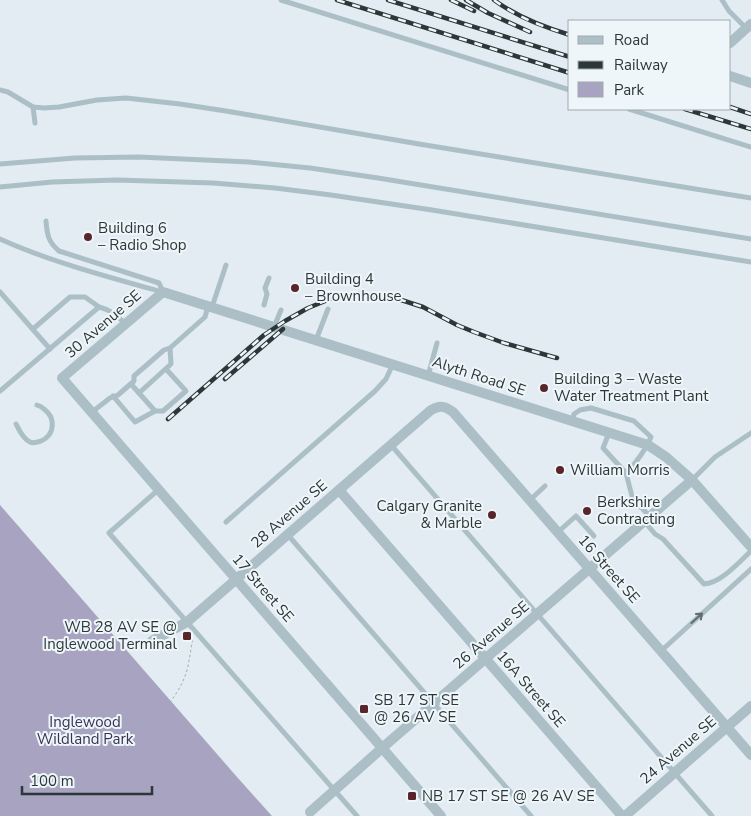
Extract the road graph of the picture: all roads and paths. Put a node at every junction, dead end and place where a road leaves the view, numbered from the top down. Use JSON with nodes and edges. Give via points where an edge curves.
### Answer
{"nodes":[{"id":1,"x":281,"y":0,"type":"edge"},
{"id":2,"x":722,"y":0,"type":"edge"},
{"id":3,"x":749,"y":26,"type":"edge"},
{"id":4,"x":731,"y":42,"type":"edge"},
{"id":5,"x":731,"y":76,"type":"edge"},
{"id":6,"x":751,"y":83,"type":"edge"},
{"id":7,"x":568,"y":89,"type":"edge"},
{"id":8,"x":0,"y":90,"type":"edge"},
{"id":9,"x":33,"y":107,"type":"junction"},
{"id":10,"x":632,"y":110,"type":"edge"},
{"id":11,"x":35,"y":123,"type":"dead end"},
{"id":12,"x":751,"y":147,"type":"edge"},
{"id":13,"x":0,"y":164,"type":"edge"},
{"id":14,"x":0,"y":187,"type":"edge"},
{"id":15,"x":751,"y":198,"type":"edge"},
{"id":16,"x":46,"y":221,"type":"dead end"},
{"id":17,"x":0,"y":239,"type":"edge"},
{"id":18,"x":751,"y":239,"type":"edge"},
{"id":19,"x":751,"y":262,"type":"edge"},
{"id":20,"x":226,"y":265,"type":"dead end"},
{"id":21,"x":269,"y":278,"type":"dead end"},
{"id":22,"x":0,"y":292,"type":"edge"},
{"id":23,"x":162,"y":292,"type":"junction"},
{"id":24,"x":264,"y":305,"type":"dead end"},
{"id":25,"x":99,"y":307,"type":"junction"},
{"id":26,"x":210,"y":307,"type":"junction"},
{"id":27,"x":328,"y":309,"type":"dead end"},
{"id":28,"x":281,"y":310,"type":"dead end"},
{"id":29,"x":126,"y":324,"type":"junction"},
{"id":30,"x":274,"y":327,"type":"junction"},
{"id":31,"x":33,"y":329,"type":"junction"},
{"id":32,"x":316,"y":340,"type":"junction"},
{"id":33,"x":437,"y":343,"type":"dead end"},
{"id":34,"x":170,"y":348,"type":"junction"},
{"id":35,"x":50,"y":349,"type":"junction"},
{"id":36,"x":393,"y":364,"type":"junction"},
{"id":37,"x":166,"y":369,"type":"junction"},
{"id":38,"x":428,"y":376,"type":"junction"},
{"id":39,"x":62,"y":378,"type":"joint"},
{"id":40,"x":131,"y":384,"type":"junction"},
{"id":41,"x":0,"y":391,"type":"edge"},
{"id":42,"x":139,"y":392,"type":"junction"},
{"id":43,"x":113,"y":396,"type":"junction"},
{"id":44,"x":37,"y":405,"type":"dead end"},
{"id":45,"x":442,"y":406,"type":"joint"},
{"id":46,"x":155,"y":411,"type":"junction"},
{"id":47,"x":91,"y":412,"type":"junction"},
{"id":48,"x":571,"y":421,"type":"junction"},
{"id":49,"x":16,"y":424,"type":"dead end"},
{"id":50,"x":608,"y":433,"type":"junction"},
{"id":51,"x":751,"y":433,"type":"edge"},
{"id":52,"x":391,"y":445,"type":"junction"},
{"id":53,"x":648,"y":445,"type":"junction"},
{"id":54,"x":626,"y":473,"type":"junction"},
{"id":55,"x":692,"y":480,"type":"junction"},
{"id":56,"x":546,"y":486,"type":"dead end"},
{"id":57,"x":158,"y":490,"type":"junction"},
{"id":58,"x":339,"y":490,"type":"junction"},
{"id":59,"x":530,"y":500,"type":"junction"},
{"id":60,"x":647,"y":519,"type":"junction"},
{"id":61,"x":226,"y":522,"type":"dead end"},
{"id":62,"x":558,"y":532,"type":"junction"},
{"id":63,"x":288,"y":535,"type":"junction"},
{"id":64,"x":594,"y":536,"type":"dead end"},
{"id":65,"x":751,"y":547,"type":"edge"},
{"id":66,"x":751,"y":551,"type":"edge"},
{"id":67,"x":590,"y":569,"type":"junction"},
{"id":68,"x":751,"y":569,"type":"edge"},
{"id":69,"x":236,"y":580,"type":"junction"},
{"id":70,"x":538,"y":614,"type":"junction"},
{"id":71,"x":191,"y":626,"type":"junction"},
{"id":72,"x":152,"y":641,"type":"dead end"},
{"id":73,"x":662,"y":651,"type":"junction"},
{"id":74,"x":485,"y":659,"type":"junction"},
{"id":75,"x":434,"y":704,"type":"junction"},
{"id":76,"x":751,"y":706,"type":"edge"},
{"id":77,"x":727,"y":727,"type":"junction"},
{"id":78,"x":383,"y":748,"type":"junction"},
{"id":79,"x":751,"y":755,"type":"edge"},
{"id":80,"x":674,"y":772,"type":"junction"},
{"id":81,"x":334,"y":790,"type":"junction"},
{"id":82,"x":0,"y":792,"type":"edge"},
{"id":83,"x":310,"y":812,"type":"dead end"},
{"id":84,"x":357,"y":816,"type":"edge"},
{"id":85,"x":441,"y":816,"type":"edge"},
{"id":86,"x":531,"y":816,"type":"edge"},
{"id":87,"x":624,"y":816,"type":"edge"},
{"id":88,"x":712,"y":816,"type":"edge"}],
"edges":[{"from":1,"to":7,"type":"lane"},
{"from":2,"to":3,"type":"lane","via":[[729,11]]},
{"from":3,"to":4,"type":"street"},
{"from":5,"to":6,"type":"street"},
{"from":8,"to":9,"type":"lane"},
{"from":9,"to":11,"type":"lane"},
{"from":9,"to":15,"type":"lane","via":[[59,107],[126,98],[180,104]]},
{"from":10,"to":12,"type":"lane"},
{"from":13,"to":18,"type":"lane","via":[[139,157],[250,162],[378,178]]},
{"from":14,"to":19,"type":"lane","via":[[117,180],[275,188],[331,194]]},
{"from":16,"to":23,"type":"lane","via":[[48,237],[59,251],[159,282]]},
{"from":17,"to":23,"type":"lane","via":[[29,252]]},
{"from":20,"to":26,"type":"lane"},
{"from":21,"to":24,"type":"lane"},
{"from":22,"to":31,"type":"lane"},
{"from":23,"to":26,"type":"street","name":"Alyth Road SE"},
{"from":23,"to":29,"type":"street","name":"30 Avenue SE"},
{"from":25,"to":29,"type":"lane","via":[[108,309]]},
{"from":25,"to":31,"type":"lane","via":[[85,298],[70,297]]},
{"from":25,"to":35,"type":"lane"},
{"from":26,"to":30,"type":"street","name":"Alyth Road SE"},
{"from":26,"to":34,"type":"lane","via":[[204,317]]},
{"from":27,"to":32,"type":"lane"},
{"from":28,"to":30,"type":"lane"},
{"from":29,"to":39,"type":"street","name":"30 Avenue SE"},
{"from":30,"to":32,"type":"street","name":"Alyth Road SE"},
{"from":31,"to":35,"type":"lane"},
{"from":32,"to":36,"type":"street","name":"Alyth Road SE"},
{"from":33,"to":38,"type":"lane"},
{"from":34,"to":37,"type":"lane","via":[[171,364]]},
{"from":34,"to":40,"type":"lane","via":[[134,376]]},
{"from":35,"to":41,"type":"lane"},
{"from":36,"to":38,"type":"street","name":"Alyth Road SE"},
{"from":36,"to":61,"type":"lane","via":[[375,391]]},
{"from":37,"to":42,"type":"lane"},
{"from":37,"to":46,"type":"lane","via":[[186,391],[163,411]]},
{"from":38,"to":48,"type":"street","name":"Alyth Road SE"},
{"from":39,"to":47,"type":"street","name":"17 Street SE"},
{"from":40,"to":42,"type":"lane"},
{"from":40,"to":43,"type":"lane"},
{"from":42,"to":46,"type":"lane"},
{"from":43,"to":46,"type":"lane","via":[[135,422]]},
{"from":43,"to":47,"type":"lane"},
{"from":44,"to":49,"type":"lane","via":[[44,409],[53,423],[52,431],[45,439],[30,442]]},
{"from":45,"to":52,"type":"street","name":"28 Avenue SE","via":[[431,410]]},
{"from":45,"to":59,"type":"street","name":"16 Street SE","via":[[453,412]]},
{"from":47,"to":57,"type":"street","name":"17 Street SE"},
{"from":48,"to":50,"type":"street","name":"Alyth Road SE"},
{"from":48,"to":53,"type":"lane","via":[[580,410],[591,408],[634,421],[651,437]]},
{"from":50,"to":53,"type":"street","name":"Alyth Road SE"},
{"from":50,"to":54,"type":"lane","via":[[602,448]]},
{"from":51,"to":55,"type":"lane","via":[[715,457]]},
{"from":52,"to":58,"type":"street","name":"28 Avenue SE"},
{"from":52,"to":70,"type":"lane"},
{"from":53,"to":54,"type":"lane"},
{"from":53,"to":55,"type":"street","name":"Alyth Road SE"},
{"from":54,"to":60,"type":"lane","via":[[634,504],[642,508]]},
{"from":55,"to":60,"type":"street","name":"26 Avenue SE"},
{"from":55,"to":65,"type":"street","name":"Alyth Road SE"},
{"from":56,"to":59,"type":"lane"},
{"from":57,"to":69,"type":"street","name":"17 Street SE"},
{"from":57,"to":71,"type":"lane","via":[[109,533]]},
{"from":58,"to":63,"type":"street","name":"28 Avenue SE"},
{"from":58,"to":74,"type":"street","name":"16A Street SE"},
{"from":59,"to":62,"type":"street","name":"16 Street SE"},
{"from":60,"to":66,"type":"lane","via":[[655,534],[704,584],[721,578]]},
{"from":60,"to":67,"type":"street","name":"26 Avenue SE"},
{"from":62,"to":64,"type":"lane","via":[[576,516]]},
{"from":62,"to":67,"type":"street","name":"16 Street SE"},
{"from":63,"to":69,"type":"street","name":"28 Avenue SE"},
{"from":63,"to":75,"type":"lane"},
{"from":67,"to":70,"type":"street","name":"26 Avenue SE"},
{"from":67,"to":73,"type":"street","name":"16 Street SE"},
{"from":73,"to":68,"type":"lane","one_way":true},
{"from":69,"to":71,"type":"street","name":"28 Avenue SE"},
{"from":69,"to":78,"type":"street","name":"17 Street SE"},
{"from":70,"to":74,"type":"street","name":"26 Avenue SE"},
{"from":70,"to":80,"type":"lane"},
{"from":71,"to":72,"type":"street","name":"28 Avenue SE"},
{"from":71,"to":81,"type":"lane"},
{"from":71,"to":82,"type":"path","via":[[188,667],[175,696],[161,713],[40,783]]},
{"from":73,"to":77,"type":"street","name":"16 Street SE"},
{"from":74,"to":75,"type":"street","name":"26 Avenue SE"},
{"from":74,"to":87,"type":"street","name":"16A Street SE"},
{"from":75,"to":78,"type":"street","name":"26 Avenue SE"},
{"from":75,"to":86,"type":"lane"},
{"from":76,"to":77,"type":"street","name":"24 Avenue SE"},
{"from":77,"to":79,"type":"street","name":"16 Street SE"},
{"from":77,"to":80,"type":"street","name":"24 Avenue SE"},
{"from":78,"to":81,"type":"street","name":"26 Avenue SE"},
{"from":78,"to":85,"type":"street","name":"17 Street SE"},
{"from":80,"to":87,"type":"street","name":"24 Avenue SE"},
{"from":80,"to":88,"type":"lane"},
{"from":81,"to":83,"type":"street","name":"26 Avenue SE"},
{"from":81,"to":84,"type":"lane"}]}
